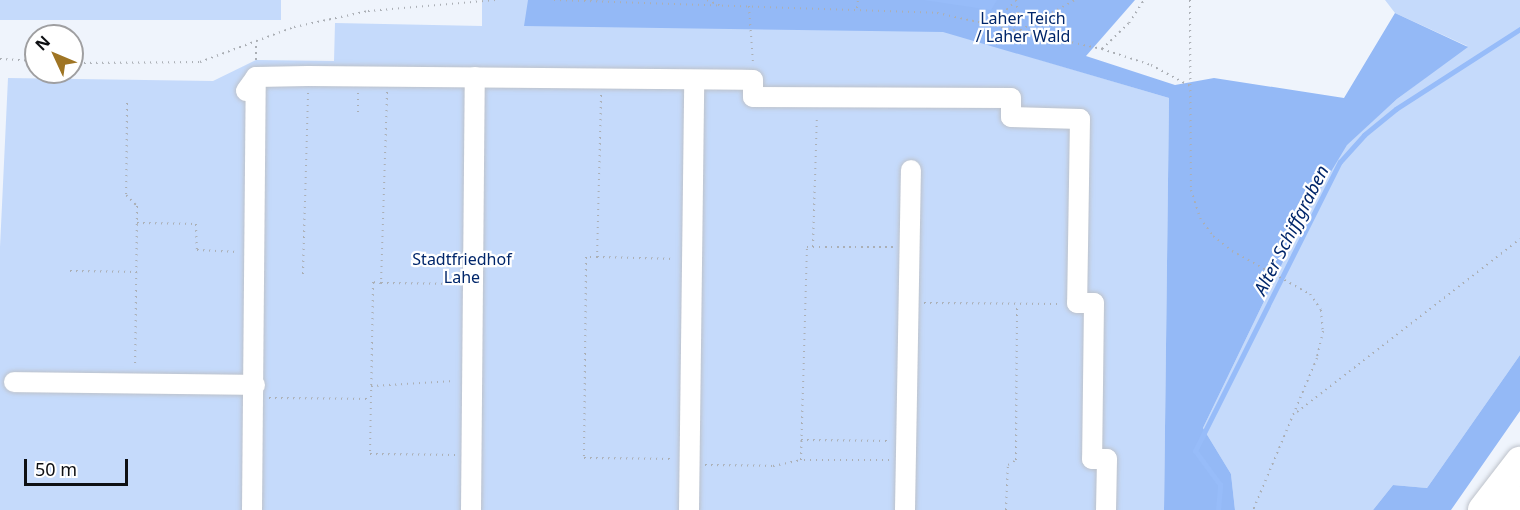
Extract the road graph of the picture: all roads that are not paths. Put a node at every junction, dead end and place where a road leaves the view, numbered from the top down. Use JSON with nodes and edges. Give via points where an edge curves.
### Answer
{"nodes":[{"id":1,"x":475,"y":77,"type":"junction"},
{"id":2,"x":694,"y":80,"type":"junction"},
{"id":3,"x":911,"y":170,"type":"dead end"},
{"id":4,"x":14,"y":382,"type":"dead end"},
{"id":5,"x":255,"y":391,"type":"junction"},
{"id":6,"x":1520,"y":462,"type":"edge"},
{"id":7,"x":1520,"y":501,"type":"edge"},
{"id":8,"x":252,"y":510,"type":"edge"},
{"id":9,"x":471,"y":510,"type":"edge"},
{"id":10,"x":689,"y":510,"type":"edge"},
{"id":11,"x":905,"y":510,"type":"edge"},
{"id":12,"x":1106,"y":510,"type":"edge"},
{"id":13,"x":1483,"y":510,"type":"edge"},
{"id":14,"x":1514,"y":510,"type":"edge"}],
"edges":[{"from":1,"to":2,"type":"lane"},
{"from":1,"to":5,"type":"lane","via":[[308,76],[251,84]]},
{"from":1,"to":9,"type":"lane"},
{"from":2,"to":10,"type":"lane"},
{"from":2,"to":12,"type":"lane","via":[[753,80],[753,97],[1011,98],[1011,117],[1080,119],[1077,303],[1094,303],[1092,459],[1107,459]]},
{"from":3,"to":11,"type":"lane"},
{"from":4,"to":5,"type":"lane","via":[[135,382]]},
{"from":5,"to":8,"type":"lane"},
{"from":6,"to":13,"type":"highway"},
{"from":7,"to":14,"type":"highway"}]}
